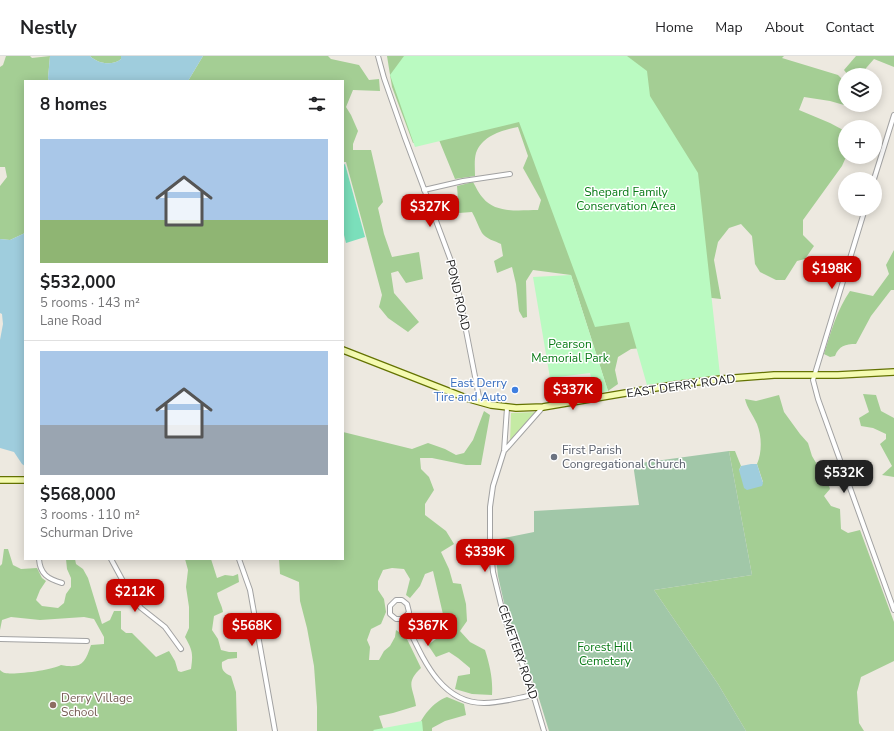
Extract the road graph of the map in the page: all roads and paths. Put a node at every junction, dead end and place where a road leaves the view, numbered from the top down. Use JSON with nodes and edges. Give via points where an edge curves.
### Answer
{"nodes":[{"id":1,"x":378,"y":56,"type":"edge"},
{"id":2,"x":894,"y":115,"type":"edge"},
{"id":3,"x":876,"y":172,"type":"edge"},
{"id":4,"x":510,"y":174,"type":"dead end"},
{"id":5,"x":424,"y":190,"type":"junction"},
{"id":6,"x":863,"y":216,"type":"edge"},
{"id":7,"x":344,"y":350,"type":"edge"},
{"id":8,"x":894,"y":372,"type":"edge"},
{"id":9,"x":814,"y":375,"type":"junction"},
{"id":10,"x":480,"y":402,"type":"junction"},
{"id":11,"x":543,"y":407,"type":"junction"},
{"id":12,"x":507,"y":408,"type":"junction"},
{"id":13,"x":504,"y":451,"type":"junction"},
{"id":14,"x":0,"y":480,"type":"edge"},
{"id":15,"x":24,"y":480,"type":"edge"},
{"id":16,"x":39,"y":560,"type":"edge"},
{"id":17,"x":112,"y":560,"type":"edge"},
{"id":18,"x":239,"y":560,"type":"edge"},
{"id":19,"x":62,"y":583,"type":"dead end"},
{"id":20,"x":894,"y":610,"type":"edge"},
{"id":21,"x":404,"y":618,"type":"junction"},
{"id":22,"x":0,"y":639,"type":"edge"},
{"id":23,"x":87,"y":641,"type":"dead end"},
{"id":24,"x":182,"y":649,"type":"dead end"},
{"id":25,"x":533,"y":695,"type":"junction"},
{"id":26,"x":275,"y":731,"type":"edge"},
{"id":27,"x":544,"y":731,"type":"edge"}],
"edges":[{"from":1,"to":5,"type":"street","name":"POND ROAD"},
{"from":2,"to":3,"type":"street"},
{"from":4,"to":5,"type":"street"},
{"from":5,"to":10,"type":"street","name":"POND ROAD","via":[[456,276]]},
{"from":6,"to":9,"type":"street"},
{"from":7,"to":10,"type":"street","name":"EAST DERRY ROAD"},
{"from":8,"to":9,"type":"street","name":"EAST DERRY ROAD"},
{"from":9,"to":11,"type":"street","name":"EAST DERRY ROAD","via":[[774,375],[697,382]]},
{"from":9,"to":20,"type":"street","via":[[818,399]]},
{"from":10,"to":12,"type":"street","name":"EAST DERRY ROAD"},
{"from":11,"to":12,"type":"street","name":"EAST DERRY ROAD"},
{"from":11,"to":13,"type":"street"},
{"from":12,"to":13,"type":"street","name":"CEMETERY ROAD"},
{"from":13,"to":25,"type":"street","name":"CEMETERY ROAD","via":[[493,486],[490,506],[493,572],[506,623]]},
{"from":14,"to":15,"type":"street"},
{"from":16,"to":19,"type":"street","via":[[43,574]]},
{"from":17,"to":24,"type":"street","via":[[131,596],[141,608],[165,627]]},
{"from":18,"to":26,"type":"street","via":[[250,590]]},
{"from":21,"to":21,"type":"street","via":[[409,612],[407,604],[400,600],[394,602],[390,608],[391,616],[396,619]]},
{"from":21,"to":25,"type":"street","via":[[438,680],[458,698],[483,703]]},
{"from":22,"to":23,"type":"street"},
{"from":25,"to":27,"type":"street","name":"CEMETERY ROAD"}]}
